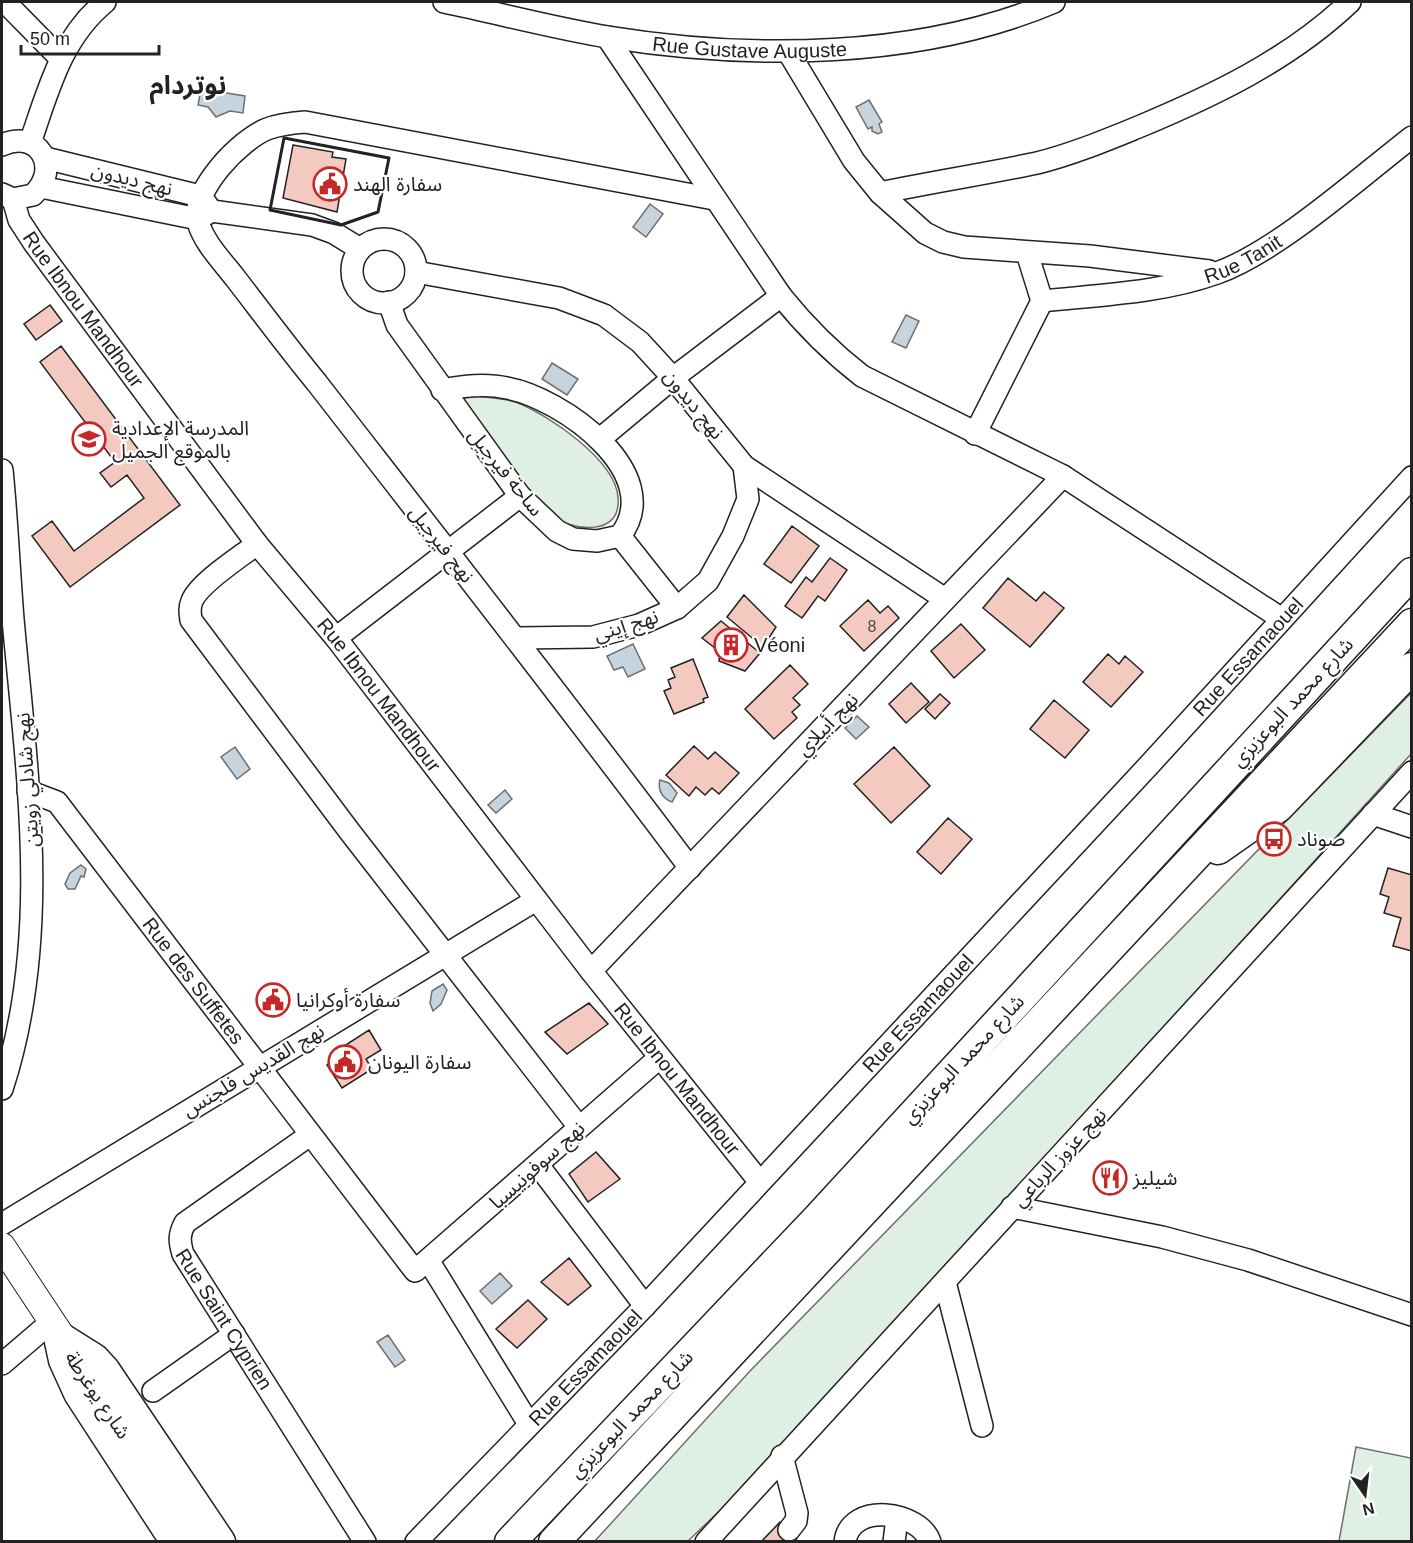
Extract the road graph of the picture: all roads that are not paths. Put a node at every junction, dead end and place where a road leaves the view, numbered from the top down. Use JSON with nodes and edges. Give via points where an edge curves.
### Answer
{"nodes":[{"id":1,"x":4,"y":2,"type":"edge"},
{"id":2,"x":105,"y":2,"type":"edge"},
{"id":3,"x":444,"y":2,"type":"edge"},
{"id":4,"x":1054,"y":2,"type":"edge"},
{"id":5,"x":1350,"y":2,"type":"edge"},
{"id":6,"x":607,"y":37,"type":"junction"},
{"id":7,"x":789,"y":53,"type":"junction"},
{"id":8,"x":60,"y":58,"type":"junction"},
{"id":9,"x":1412,"y":137,"type":"edge"},
{"id":10,"x":30,"y":143,"type":"junction"},
{"id":11,"x":2,"y":145,"type":"edge"},
{"id":12,"x":45,"y":158,"type":"junction"},
{"id":13,"x":41,"y":188,"type":"junction"},
{"id":14,"x":880,"y":193,"type":"junction"},
{"id":15,"x":5,"y":198,"type":"edge"},
{"id":16,"x":714,"y":199,"type":"junction"},
{"id":17,"x":203,"y":209,"type":"junction"},
{"id":18,"x":360,"y":249,"type":"junction"},
{"id":19,"x":1027,"y":253,"type":"junction"},
{"id":20,"x":1218,"y":272,"type":"junction"},
{"id":21,"x":416,"y":273,"type":"junction"},
{"id":22,"x":782,"y":297,"type":"junction"},
{"id":23,"x":1042,"y":301,"type":"junction"},
{"id":24,"x":389,"y":302,"type":"junction"},
{"id":25,"x":673,"y":378,"type":"junction"},
{"id":26,"x":442,"y":390,"type":"junction"},
{"id":27,"x":975,"y":434,"type":"junction"},
{"id":28,"x":600,"y":440,"type":"junction"},
{"id":29,"x":744,"y":466,"type":"junction"},
{"id":30,"x":2,"y":470,"type":"edge"},
{"id":31,"x":1063,"y":476,"type":"junction"},
{"id":32,"x":1412,"y":477,"type":"edge"},
{"id":33,"x":520,"y":496,"type":"junction"},
{"id":34,"x":620,"y":536,"type":"junction"},
{"id":35,"x":257,"y":544,"type":"junction"},
{"id":36,"x":448,"y":552,"type":"junction"},
{"id":37,"x":1411,"y":573,"type":"edge"},
{"id":38,"x":945,"y":600,"type":"junction"},
{"id":39,"x":677,"y":608,"type":"junction"},
{"id":40,"x":1282,"y":619,"type":"junction"},
{"id":41,"x":1412,"y":624,"type":"edge"},
{"id":42,"x":336,"y":638,"type":"junction"},
{"id":43,"x":518,"y":638,"type":"junction"},
{"id":44,"x":1412,"y":668,"type":"edge"},
{"id":45,"x":1412,"y":772,"type":"edge"},
{"id":46,"x":28,"y":791,"type":"junction"},
{"id":47,"x":1373,"y":814,"type":"junction"},
{"id":48,"x":1412,"y":827,"type":"edge"},
{"id":49,"x":1189,"y":865,"type":"junction"},
{"id":50,"x":690,"y":868,"type":"junction"},
{"id":51,"x":536,"y":900,"type":"junction"},
{"id":52,"x":447,"y":954,"type":"junction"},
{"id":53,"x":591,"y":971,"type":"junction"},
{"id":54,"x":659,"y":1058,"type":"junction"},
{"id":55,"x":260,"y":1066,"type":"junction"},
{"id":56,"x":2,"y":1089,"type":"edge"},
{"id":57,"x":579,"y":1127,"type":"junction"},
{"id":58,"x":310,"y":1135,"type":"junction"},
{"id":59,"x":538,"y":1165,"type":"junction"},
{"id":60,"x":759,"y":1181,"type":"junction"},
{"id":61,"x":1012,"y":1207,"type":"junction"},
{"id":62,"x":2,"y":1224,"type":"edge"},
{"id":63,"x":2,"y":1246,"type":"edge"},
{"id":64,"x":422,"y":1265,"type":"junction"},
{"id":65,"x":945,"y":1282,"type":"junction"},
{"id":66,"x":645,"y":1306,"type":"junction"},
{"id":67,"x":1412,"y":1315,"type":"edge"},
{"id":68,"x":55,"y":1330,"type":"junction"},
{"id":69,"x":234,"y":1334,"type":"junction"},
{"id":70,"x":2,"y":1364,"type":"edge"},
{"id":71,"x":153,"y":1391,"type":"dead end"},
{"id":72,"x":529,"y":1424,"type":"junction"},
{"id":73,"x":982,"y":1426,"type":"dead end"},
{"id":74,"x":782,"y":1456,"type":"junction"},
{"id":75,"x":588,"y":1507,"type":"junction"},
{"id":76,"x":897,"y":1518,"type":"junction"},
{"id":77,"x":789,"y":1530,"type":"dead end"},
{"id":78,"x":176,"y":1542,"type":"edge"},
{"id":79,"x":198,"y":1542,"type":"edge"},
{"id":80,"x":220,"y":1542,"type":"edge"},
{"id":81,"x":365,"y":1542,"type":"edge"},
{"id":82,"x":416,"y":1542,"type":"edge"},
{"id":83,"x":510,"y":1542,"type":"edge"},
{"id":84,"x":554,"y":1542,"type":"edge"},
{"id":85,"x":581,"y":1542,"type":"edge"},
{"id":86,"x":706,"y":1542,"type":"edge"},
{"id":87,"x":845,"y":1542,"type":"edge"},
{"id":88,"x":894,"y":1542,"type":"edge"},
{"id":89,"x":930,"y":1542,"type":"edge"}],
"edges":[{"from":1,"to":8,"type":"street"},
{"from":2,"to":8,"type":"street","via":[[74,34]]},
{"from":3,"to":6,"type":"street","name":"Rue Gustave Auguste"},
{"from":4,"to":7,"type":"street","name":"Rue Gustave Auguste","via":[[985,26],[926,38]]},
{"from":5,"to":14,"type":"street","via":[[1320,31],[1284,56],[1217,92],[1105,141],[1038,162]]},
{"from":6,"to":7,"type":"street","name":"Rue Gustave Auguste","via":[[712,50]]},
{"from":6,"to":16,"type":"street"},
{"from":7,"to":14,"type":"street","via":[[854,160]]},
{"from":8,"to":10,"type":"street"},
{"from":9,"to":20,"type":"street","name":"Rue Tanit","via":[[1296,226]]},
{"from":10,"to":11,"type":"street","via":[[21,140]]},
{"from":10,"to":12,"type":"street"},
{"from":12,"to":13,"type":"street","via":[[47,168]]},
{"from":12,"to":17,"type":"street","name":"نهج ديدون"},
{"from":13,"to":15,"type":"street","via":[[33,195]]},
{"from":13,"to":17,"type":"street","name":"نهج ديدون"},
{"from":14,"to":19,"type":"street","via":[[926,233],[943,242]]},
{"from":15,"to":35,"type":"street","name":"Rue Ibnou Mandhour","via":[[34,243]]},
{"from":16,"to":17,"type":"street","via":[[305,122],[284,123],[241,145]]},
{"from":16,"to":22,"type":"street"},
{"from":17,"to":18,"type":"street","name":"نهج ديدون","via":[[312,225]]},
{"from":17,"to":36,"type":"street","name":"نهج فيرجيل","via":[[213,248]]},
{"from":18,"to":21,"type":"street","via":[[375,240],[392,240],[410,252]]},
{"from":18,"to":24,"type":"street","via":[[351,269],[357,289],[373,301]]},
{"from":19,"to":20,"type":"street","via":[[1100,257]]},
{"from":19,"to":23,"type":"street"},
{"from":20,"to":23,"type":"street","name":"Rue Tanit","via":[[1154,289]]},
{"from":21,"to":24,"type":"street","via":[[408,292]]},
{"from":21,"to":25,"type":"street","name":"نهج ديدون","via":[[559,298],[604,315],[640,342]]},
{"from":22,"to":25,"type":"street"},
{"from":22,"to":27,"type":"street","via":[[818,339],[862,376]]},
{"from":23,"to":27,"type":"street"},
{"from":24,"to":26,"type":"street","name":"ساحة فيرجيل","via":[[397,325]]},
{"from":25,"to":28,"type":"street"},
{"from":25,"to":29,"type":"street","name":"نهج ديدون"},
{"from":26,"to":28,"type":"street","via":[[477,385],[508,388],[545,403]]},
{"from":26,"to":33,"type":"street","name":"ساحة فيرجيل"},
{"from":27,"to":31,"type":"street"},
{"from":28,"to":34,"type":"street","via":[[630,481],[634,498],[629,525]]},
{"from":29,"to":38,"type":"street","name":"نهج ديدون"},
{"from":29,"to":39,"type":"street","name":"نهج إيني","via":[[748,499],[733,536],[708,581]]},
{"from":30,"to":46,"type":"street","name":"نهج شادلي زويتن"},
{"from":31,"to":38,"type":"street","name":"نهج أبيلاي"},
{"from":31,"to":40,"type":"street"},
{"from":32,"to":40,"type":"street","name":"Rue Essamaouel"},
{"from":33,"to":34,"type":"street","name":"ساحة فيرجيل","via":[[557,531],[573,539],[597,541]]},
{"from":33,"to":36,"type":"street"},
{"from":34,"to":39,"type":"street"},
{"from":35,"to":42,"type":"street","name":"Rue Ibnou Mandhour"},
{"from":35,"to":52,"type":"street","via":[[200,590],[189,610],[192,620],[350,832]]},
{"from":36,"to":42,"type":"street"},
{"from":36,"to":43,"type":"street","name":"نهج فيرجيل"},
{"from":37,"to":83,"type":"highway","name":"شارع محمد البوعزيزي","via":[[817,1219]]},
{"from":38,"to":50,"type":"street","name":"نهج أبيلاي"},
{"from":39,"to":43,"type":"street","name":"نهج إيني","via":[[639,625],[593,637]]},
{"from":40,"to":60,"type":"street","name":"Rue Essamaouel"},
{"from":41,"to":49,"type":"highway","name":"شارع محمد البوعزيزي"},
{"from":42,"to":51,"type":"street","name":"Rue Ibnou Mandhour"},
{"from":43,"to":50,"type":"street","name":"نهج فيرجيل"},
{"from":44,"to":49,"type":"highway","via":[[1278,807],[1250,829]]},
{"from":45,"to":47,"type":"street","name":"نهج عزوز الرباعي"},
{"from":46,"to":55,"type":"street","name":"Rue des Suffetes","via":[[57,802]]},
{"from":46,"to":56,"type":"street","name":"نهج شادلي زويتن","via":[[31,947],[20,1016]]},
{"from":47,"to":48,"type":"street"},
{"from":47,"to":61,"type":"street","name":"نهج عزوز الرباعي"},
{"from":49,"to":75,"type":"highway","name":"شارع محمد البوعزيزي"},
{"from":50,"to":53,"type":"street","name":"نهج أبيلاي"},
{"from":51,"to":52,"type":"street","name":"نهج القديس فلجنس"},
{"from":51,"to":53,"type":"street","name":"Rue Ibnou Mandhour"},
{"from":52,"to":55,"type":"street","name":"نهج القديس فلجنس"},
{"from":52,"to":57,"type":"street"},
{"from":53,"to":54,"type":"street","name":"Rue Ibnou Mandhour"},
{"from":54,"to":57,"type":"street","name":"نهج سوفونيسبا"},
{"from":54,"to":60,"type":"street","name":"Rue Ibnou Mandhour"},
{"from":55,"to":58,"type":"street","name":"Rue des Suffetes"},
{"from":55,"to":62,"type":"street","name":"نهج القديس فلجنس"},
{"from":57,"to":59,"type":"street","name":"نهج سوفونيسبا"},
{"from":58,"to":64,"type":"street","name":"Rue des Suffetes"},
{"from":58,"to":69,"type":"street","name":"Rue Saint Cyprien","via":[[185,1223],[179,1233],[183,1254]]},
{"from":59,"to":64,"type":"street","name":"نهج سوفونيسبا"},
{"from":59,"to":66,"type":"street"},
{"from":60,"to":66,"type":"street","name":"Rue Essamaouel"},
{"from":61,"to":65,"type":"street","name":"نهج عزوز الرباعي"},
{"from":61,"to":67,"type":"street","via":[[1162,1237],[1248,1260]]},
{"from":63,"to":68,"type":"main road","name":"شارع يوغرطة"},
{"from":64,"to":72,"type":"street","name":"Rue des Suffetes"},
{"from":65,"to":73,"type":"street"},
{"from":65,"to":74,"type":"street","name":"نهج عزوز الرباعي"},
{"from":66,"to":72,"type":"street","name":"Rue Essamaouel"},
{"from":68,"to":70,"type":"street"},
{"from":68,"to":78,"type":"highway","via":[[79,1393]]},
{"from":68,"to":79,"type":"main road","name":"شارع يوغرطة"},
{"from":68,"to":80,"type":"highway","via":[[105,1371]]},
{"from":69,"to":71,"type":"street"},
{"from":69,"to":81,"type":"street","name":"Rue Saint Cyprien"},
{"from":72,"to":82,"type":"street","name":"Rue Essamaouel"},
{"from":74,"to":77,"type":"street","via":[[797,1513]]},
{"from":74,"to":86,"type":"street","name":"نهج عزوز الرباعي"},
{"from":75,"to":84,"type":"highway","name":"شارع محمد البوعزيزي"},
{"from":75,"to":85,"type":"highway"},
{"from":76,"to":87,"type":"street","via":[[860,1517],[850,1525]]},
{"from":76,"to":88,"type":"street"},
{"from":76,"to":89,"type":"street","via":[[918,1524]]}]}
